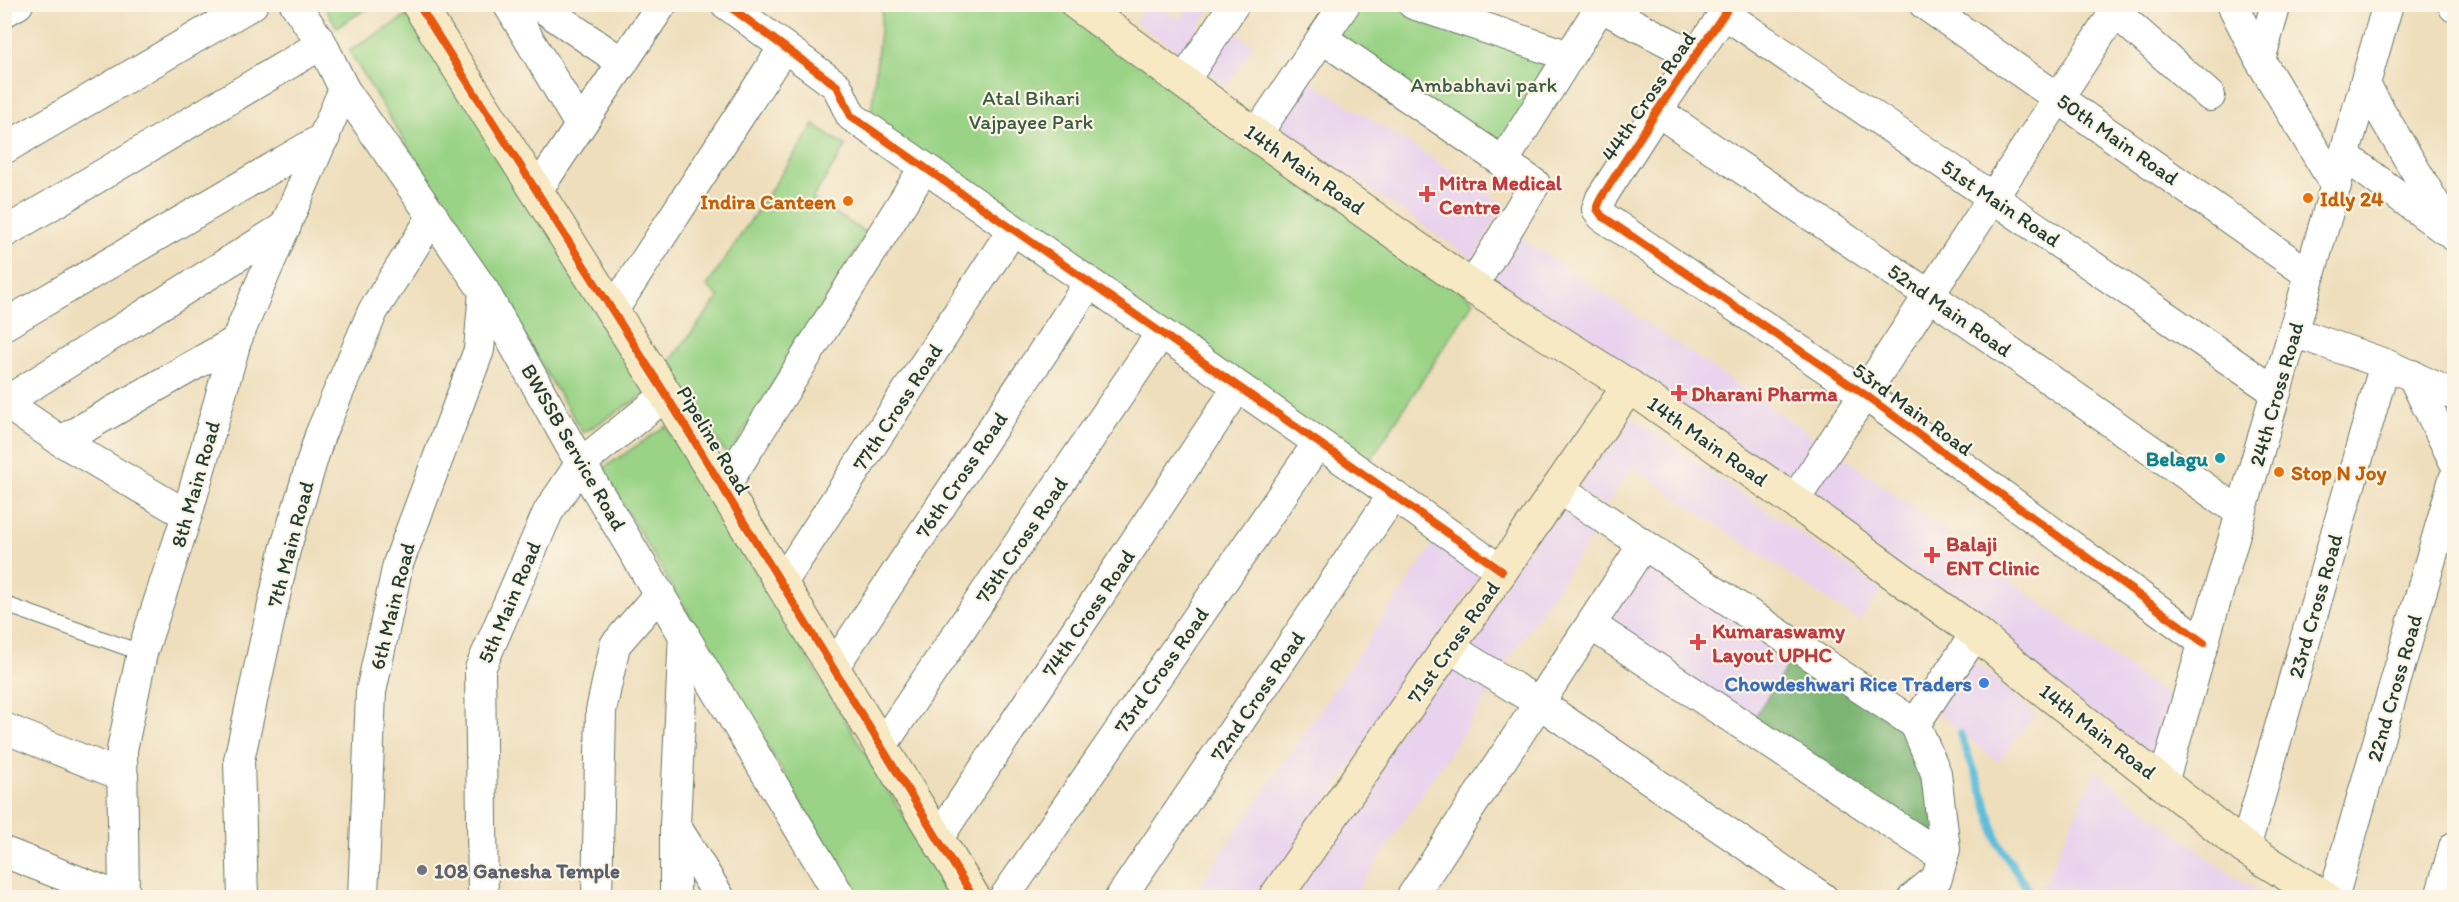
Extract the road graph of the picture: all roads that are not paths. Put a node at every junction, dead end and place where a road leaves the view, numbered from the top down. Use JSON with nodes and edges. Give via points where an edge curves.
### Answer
{"nodes":[{"id":1,"x":18,"y":4,"type":"edge"},
{"id":2,"x":253,"y":4,"type":"edge"},
{"id":3,"x":295,"y":4,"type":"edge"},
{"id":4,"x":418,"y":4,"type":"edge"},
{"id":5,"x":508,"y":4,"type":"edge"},
{"id":6,"x":537,"y":4,"type":"edge"},
{"id":7,"x":662,"y":4,"type":"edge"},
{"id":8,"x":726,"y":4,"type":"edge"},
{"id":9,"x":1077,"y":4,"type":"edge"},
{"id":10,"x":1234,"y":4,"type":"edge"},
{"id":11,"x":1345,"y":4,"type":"edge"},
{"id":12,"x":1413,"y":4,"type":"edge"},
{"id":13,"x":1924,"y":4,"type":"edge"},
{"id":14,"x":2232,"y":4,"type":"edge"},
{"id":15,"x":2276,"y":4,"type":"edge"},
{"id":16,"x":2388,"y":4,"type":"edge"},
{"id":17,"x":1601,"y":6,"type":"edge"},
{"id":18,"x":2117,"y":8,"type":"edge"},
{"id":19,"x":1728,"y":9,"type":"edge"},
{"id":20,"x":4,"y":12,"type":"edge"},
{"id":21,"x":1322,"y":38,"type":"junction"},
{"id":22,"x":322,"y":44,"type":"junction"},
{"id":23,"x":784,"y":47,"type":"junction"},
{"id":24,"x":1569,"y":56,"type":"junction"},
{"id":25,"x":1695,"y":56,"type":"junction"},
{"id":26,"x":2260,"y":60,"type":"junction"},
{"id":27,"x":623,"y":63,"type":"junction"},
{"id":28,"x":1184,"y":81,"type":"junction"},
{"id":29,"x":2365,"y":85,"type":"junction"},
{"id":30,"x":344,"y":89,"type":"junction"},
{"id":31,"x":2210,"y":96,"type":"dead end"},
{"id":32,"x":2058,"y":98,"type":"junction"},
{"id":33,"x":1657,"y":111,"type":"junction"},
{"id":34,"x":580,"y":125,"type":"junction"},
{"id":35,"x":1256,"y":135,"type":"junction"},
{"id":36,"x":325,"y":137,"type":"junction"},
{"id":37,"x":4,"y":149,"type":"edge"},
{"id":38,"x":2345,"y":156,"type":"junction"},
{"id":39,"x":1503,"y":162,"type":"junction"},
{"id":40,"x":924,"y":168,"type":"junction"},
{"id":41,"x":2336,"y":186,"type":"junction"},
{"id":42,"x":536,"y":192,"type":"junction"},
{"id":43,"x":1993,"y":197,"type":"junction"},
{"id":44,"x":1597,"y":209,"type":"joint"},
{"id":45,"x":433,"y":216,"type":"junction"},
{"id":46,"x":286,"y":226,"type":"junction"},
{"id":47,"x":1013,"y":229,"type":"junction"},
{"id":48,"x":4,"y":232,"type":"edge"},
{"id":49,"x":2454,"y":237,"type":"edge"},
{"id":50,"x":2310,"y":275,"type":"junction"},
{"id":51,"x":1089,"y":283,"type":"junction"},
{"id":52,"x":1472,"y":287,"type":"junction"},
{"id":53,"x":484,"y":291,"type":"junction"},
{"id":54,"x":1929,"y":295,"type":"junction"},
{"id":55,"x":612,"y":312,"type":"junction"},
{"id":56,"x":4,"y":325,"type":"edge"},
{"id":57,"x":2294,"y":332,"type":"junction"},
{"id":58,"x":1161,"y":333,"type":"junction"},
{"id":59,"x":236,"y":341,"type":"junction"},
{"id":60,"x":2385,"y":364,"type":"junction"},
{"id":61,"x":2412,"y":375,"type":"junction"},
{"id":62,"x":1629,"y":386,"type":"junction"},
{"id":63,"x":1238,"y":387,"type":"junction"},
{"id":64,"x":2276,"y":392,"type":"junction"},
{"id":65,"x":1864,"y":394,"type":"junction"},
{"id":66,"x":666,"y":395,"type":"junction"},
{"id":67,"x":2454,"y":395,"type":"edge"},
{"id":68,"x":5,"y":402,"type":"edge"},
{"id":69,"x":61,"y":441,"type":"junction"},
{"id":70,"x":1318,"y":443,"type":"junction"},
{"id":71,"x":2454,"y":461,"type":"edge"},
{"id":72,"x":581,"y":463,"type":"junction"},
{"id":73,"x":2454,"y":479,"type":"edge"},
{"id":74,"x":723,"y":489,"type":"junction"},
{"id":75,"x":1560,"y":489,"type":"junction"},
{"id":76,"x":1393,"y":495,"type":"junction"},
{"id":77,"x":1794,"y":501,"type":"junction"},
{"id":78,"x":2241,"y":513,"type":"junction"},
{"id":79,"x":187,"y":515,"type":"junction"},
{"id":80,"x":1643,"y":545,"type":"junction"},
{"id":81,"x":1502,"y":571,"type":"junction"},
{"id":82,"x":781,"y":584,"type":"junction"},
{"id":83,"x":660,"y":593,"type":"junction"},
{"id":84,"x":4,"y":604,"type":"edge"},
{"id":85,"x":1591,"y":625,"type":"junction"},
{"id":86,"x":684,"y":633,"type":"junction"},
{"id":87,"x":1976,"y":633,"type":"junction"},
{"id":88,"x":2204,"y":643,"type":"junction"},
{"id":89,"x":1449,"y":647,"type":"junction"},
{"id":90,"x":142,"y":653,"type":"junction"},
{"id":91,"x":833,"y":668,"type":"junction"},
{"id":92,"x":1539,"y":703,"type":"junction"},
{"id":93,"x":1915,"y":724,"type":"junction"},
{"id":94,"x":4,"y":728,"type":"edge"},
{"id":95,"x":881,"y":747,"type":"junction"},
{"id":96,"x":123,"y":776,"type":"junction"},
{"id":97,"x":2163,"y":783,"type":"junction"},
{"id":98,"x":675,"y":825,"type":"junction"},
{"id":99,"x":938,"y":838,"type":"junction"},
{"id":100,"x":2454,"y":847,"type":"edge"},
{"id":101,"x":2245,"y":848,"type":"junction"},
{"id":102,"x":4,"y":852,"type":"edge"},
{"id":103,"x":1943,"y":857,"type":"junction"},
{"id":104,"x":122,"y":897,"type":"edge"},
{"id":105,"x":243,"y":897,"type":"edge"},
{"id":106,"x":363,"y":897,"type":"edge"},
{"id":107,"x":483,"y":897,"type":"edge"},
{"id":108,"x":597,"y":897,"type":"edge"},
{"id":109,"x":675,"y":897,"type":"edge"},
{"id":110,"x":720,"y":897,"type":"edge"},
{"id":111,"x":841,"y":897,"type":"edge"},
{"id":112,"x":974,"y":897,"type":"edge"},
{"id":113,"x":1004,"y":897,"type":"edge"},
{"id":114,"x":1120,"y":897,"type":"edge"},
{"id":115,"x":1275,"y":897,"type":"edge"},
{"id":116,"x":1411,"y":897,"type":"edge"},
{"id":117,"x":1823,"y":897,"type":"edge"},
{"id":118,"x":1913,"y":897,"type":"edge"},
{"id":119,"x":2325,"y":897,"type":"edge"},
{"id":120,"x":2333,"y":897,"type":"edge"},
{"id":121,"x":2440,"y":897,"type":"edge"}],
"edges":[{"from":1,"to":20,"type":"street"},
{"from":2,"to":37,"type":"street"},
{"from":3,"to":22,"type":"street","name":"BWSSB Service Road"},
{"from":4,"to":42,"type":"street","name":"Pipeline Road"},
{"from":5,"to":34,"type":"street"},
{"from":6,"to":27,"type":"street"},
{"from":7,"to":27,"type":"street"},
{"from":8,"to":23,"type":"street"},
{"from":9,"to":28,"type":"street","name":"14th Main Road"},
{"from":10,"to":28,"type":"street"},
{"from":11,"to":21,"type":"street"},
{"from":12,"to":24,"type":"street"},
{"from":13,"to":32,"type":"street","name":"50th Main Road"},
{"from":14,"to":26,"type":"street"},
{"from":15,"to":26,"type":"street"},
{"from":16,"to":29,"type":"street","name":"24th Cross Road"},
{"from":17,"to":24,"type":"street"},
{"from":17,"to":25,"type":"street"},
{"from":18,"to":31,"type":"street"},
{"from":18,"to":32,"type":"street"},
{"from":19,"to":25,"type":"street","name":"44th Cross Road"},
{"from":19,"to":43,"type":"street","name":"51st Main Road"},
{"from":21,"to":35,"type":"street"},
{"from":21,"to":39,"type":"street"},
{"from":22,"to":30,"type":"street","name":"BWSSB Service Road"},
{"from":22,"to":48,"type":"street"},
{"from":23,"to":40,"type":"street","via":[[837,86],[851,116]]},
{"from":23,"to":55,"type":"street"},
{"from":24,"to":39,"type":"street"},
{"from":25,"to":33,"type":"street","name":"44th Cross Road"},
{"from":26,"to":41,"type":"street"},
{"from":27,"to":34,"type":"street"},
{"from":28,"to":35,"type":"street","name":"14th Main Road"},
{"from":29,"to":38,"type":"street","name":"24th Cross Road"},
{"from":29,"to":49,"type":"street"},
{"from":30,"to":36,"type":"street","name":"8th Main Road"},
{"from":30,"to":45,"type":"street","name":"BWSSB Service Road"},
{"from":32,"to":43,"type":"street"},
{"from":32,"to":50,"type":"street","name":"50th Main Road"},
{"from":33,"to":44,"type":"street","name":"44th Cross Road"},
{"from":33,"to":54,"type":"street","name":"52nd Main Road"},
{"from":34,"to":42,"type":"street"},
{"from":35,"to":52,"type":"street","name":"14th Main Road"},
{"from":36,"to":46,"type":"street","name":"8th Main Road"},
{"from":36,"to":56,"type":"street"},
{"from":38,"to":41,"type":"street","name":"24th Cross Road"},
{"from":38,"to":49,"type":"street"},
{"from":39,"to":52,"type":"street","via":[[1535,184]]},
{"from":40,"to":47,"type":"street"},
{"from":40,"to":74,"type":"street"},
{"from":41,"to":50,"type":"street","name":"24th Cross Road"},
{"from":42,"to":55,"type":"street","name":"Pipeline Road"},
{"from":43,"to":54,"type":"street"},
{"from":43,"to":64,"type":"street","name":"51st Main Road"},
{"from":44,"to":65,"type":"street","name":"53rd Main Road"},
{"from":45,"to":53,"type":"street","name":"BWSSB Service Road"},
{"from":45,"to":105,"type":"street","name":"7th Main Road","via":[[373,311],[321,435],[285,550],[239,759]]},
{"from":46,"to":59,"type":"street","name":"8th Main Road"},
{"from":46,"to":68,"type":"street"},
{"from":47,"to":51,"type":"street"},
{"from":47,"to":82,"type":"street","name":"77th Cross Road"},
{"from":50,"to":57,"type":"street","name":"24th Cross Road"},
{"from":51,"to":58,"type":"street"},
{"from":51,"to":91,"type":"street","name":"76th Cross Road"},
{"from":52,"to":62,"type":"street","name":"14th Main Road"},
{"from":53,"to":72,"type":"street","name":"BWSSB Service Road"},
{"from":53,"to":106,"type":"street","name":"6th Main Road","via":[[479,350],[398,564],[371,692]]},
{"from":54,"to":65,"type":"street"},
{"from":54,"to":78,"type":"street","name":"52nd Main Road"},
{"from":55,"to":66,"type":"street","name":"Pipeline Road"},
{"from":57,"to":60,"type":"street"},
{"from":57,"to":64,"type":"street","name":"24th Cross Road"},
{"from":58,"to":63,"type":"street"},
{"from":58,"to":95,"type":"street","name":"75th Cross Road"},
{"from":59,"to":69,"type":"street"},
{"from":59,"to":79,"type":"street","name":"8th Main Road"},
{"from":60,"to":61,"type":"street"},
{"from":60,"to":101,"type":"street","name":"23rd Cross Road"},
{"from":61,"to":67,"type":"street"},
{"from":61,"to":71,"type":"street"},
{"from":62,"to":75,"type":"street","name":"71st Cross Road"},
{"from":62,"to":77,"type":"street","name":"14th Main Road"},
{"from":63,"to":70,"type":"street"},
{"from":63,"to":99,"type":"street","name":"74th Cross Road"},
{"from":64,"to":78,"type":"street","name":"24th Cross Road"},
{"from":65,"to":77,"type":"street"},
{"from":65,"to":88,"type":"street","name":"53rd Main Road"},
{"from":66,"to":72,"type":"street","name":"5th Main Road"},
{"from":66,"to":74,"type":"street","name":"Pipeline Road"},
{"from":68,"to":69,"type":"street"},
{"from":69,"to":79,"type":"street"},
{"from":70,"to":76,"type":"street"},
{"from":70,"to":113,"type":"street","name":"73rd Cross Road"},
{"from":72,"to":83,"type":"street","name":"BWSSB Service Road"},
{"from":72,"to":107,"type":"street","name":"5th Main Road","via":[[548,512],[480,669]]},
{"from":73,"to":120,"type":"street","name":"22nd Cross Road"},
{"from":74,"to":82,"type":"street","name":"Pipeline Road"},
{"from":75,"to":80,"type":"street"},
{"from":75,"to":81,"type":"street","name":"71st Cross Road"},
{"from":76,"to":81,"type":"street"},
{"from":76,"to":114,"type":"street","name":"72nd Cross Road"},
{"from":77,"to":87,"type":"street","name":"14th Main Road"},
{"from":78,"to":88,"type":"street","name":"24th Cross Road"},
{"from":79,"to":90,"type":"street","name":"8th Main Road"},
{"from":80,"to":85,"type":"street"},
{"from":80,"to":93,"type":"street"},
{"from":81,"to":89,"type":"street","name":"71st Cross Road"},
{"from":82,"to":91,"type":"street","name":"Pipeline Road"},
{"from":83,"to":86,"type":"street","name":"BWSSB Service Road"},
{"from":83,"to":108,"type":"street","via":[[615,645],[601,711]]},
{"from":84,"to":90,"type":"lane"},
{"from":85,"to":92,"type":"street"},
{"from":85,"to":103,"type":"street"},
{"from":86,"to":98,"type":"street"},
{"from":86,"to":111,"type":"street","name":"BWSSB Service Road"},
{"from":87,"to":93,"type":"street"},
{"from":87,"to":97,"type":"street","name":"14th Main Road"},
{"from":88,"to":97,"type":"street","name":"24th Cross Road"},
{"from":89,"to":92,"type":"street"},
{"from":89,"to":115,"type":"street","name":"71st Cross Road"},
{"from":90,"to":96,"type":"street","name":"8th Main Road","via":[[122,750]]},
{"from":91,"to":95,"type":"street","name":"Pipeline Road"},
{"from":92,"to":116,"type":"street"},
{"from":92,"to":117,"type":"street"},
{"from":93,"to":103,"type":"street","via":[[1936,772]]},
{"from":94,"to":96,"type":"street"},
{"from":95,"to":99,"type":"street","name":"Pipeline Road"},
{"from":96,"to":104,"type":"street","name":"8th Main Road"},
{"from":97,"to":101,"type":"street","name":"14th Main Road"},
{"from":98,"to":109,"type":"street"},
{"from":98,"to":110,"type":"street"},
{"from":99,"to":112,"type":"street","name":"Pipeline Road"},
{"from":100,"to":121,"type":"street"},
{"from":101,"to":119,"type":"street","name":"14th Main Road"},
{"from":102,"to":104,"type":"street"},
{"from":103,"to":118,"type":"street","via":[[1937,878]]}]}
